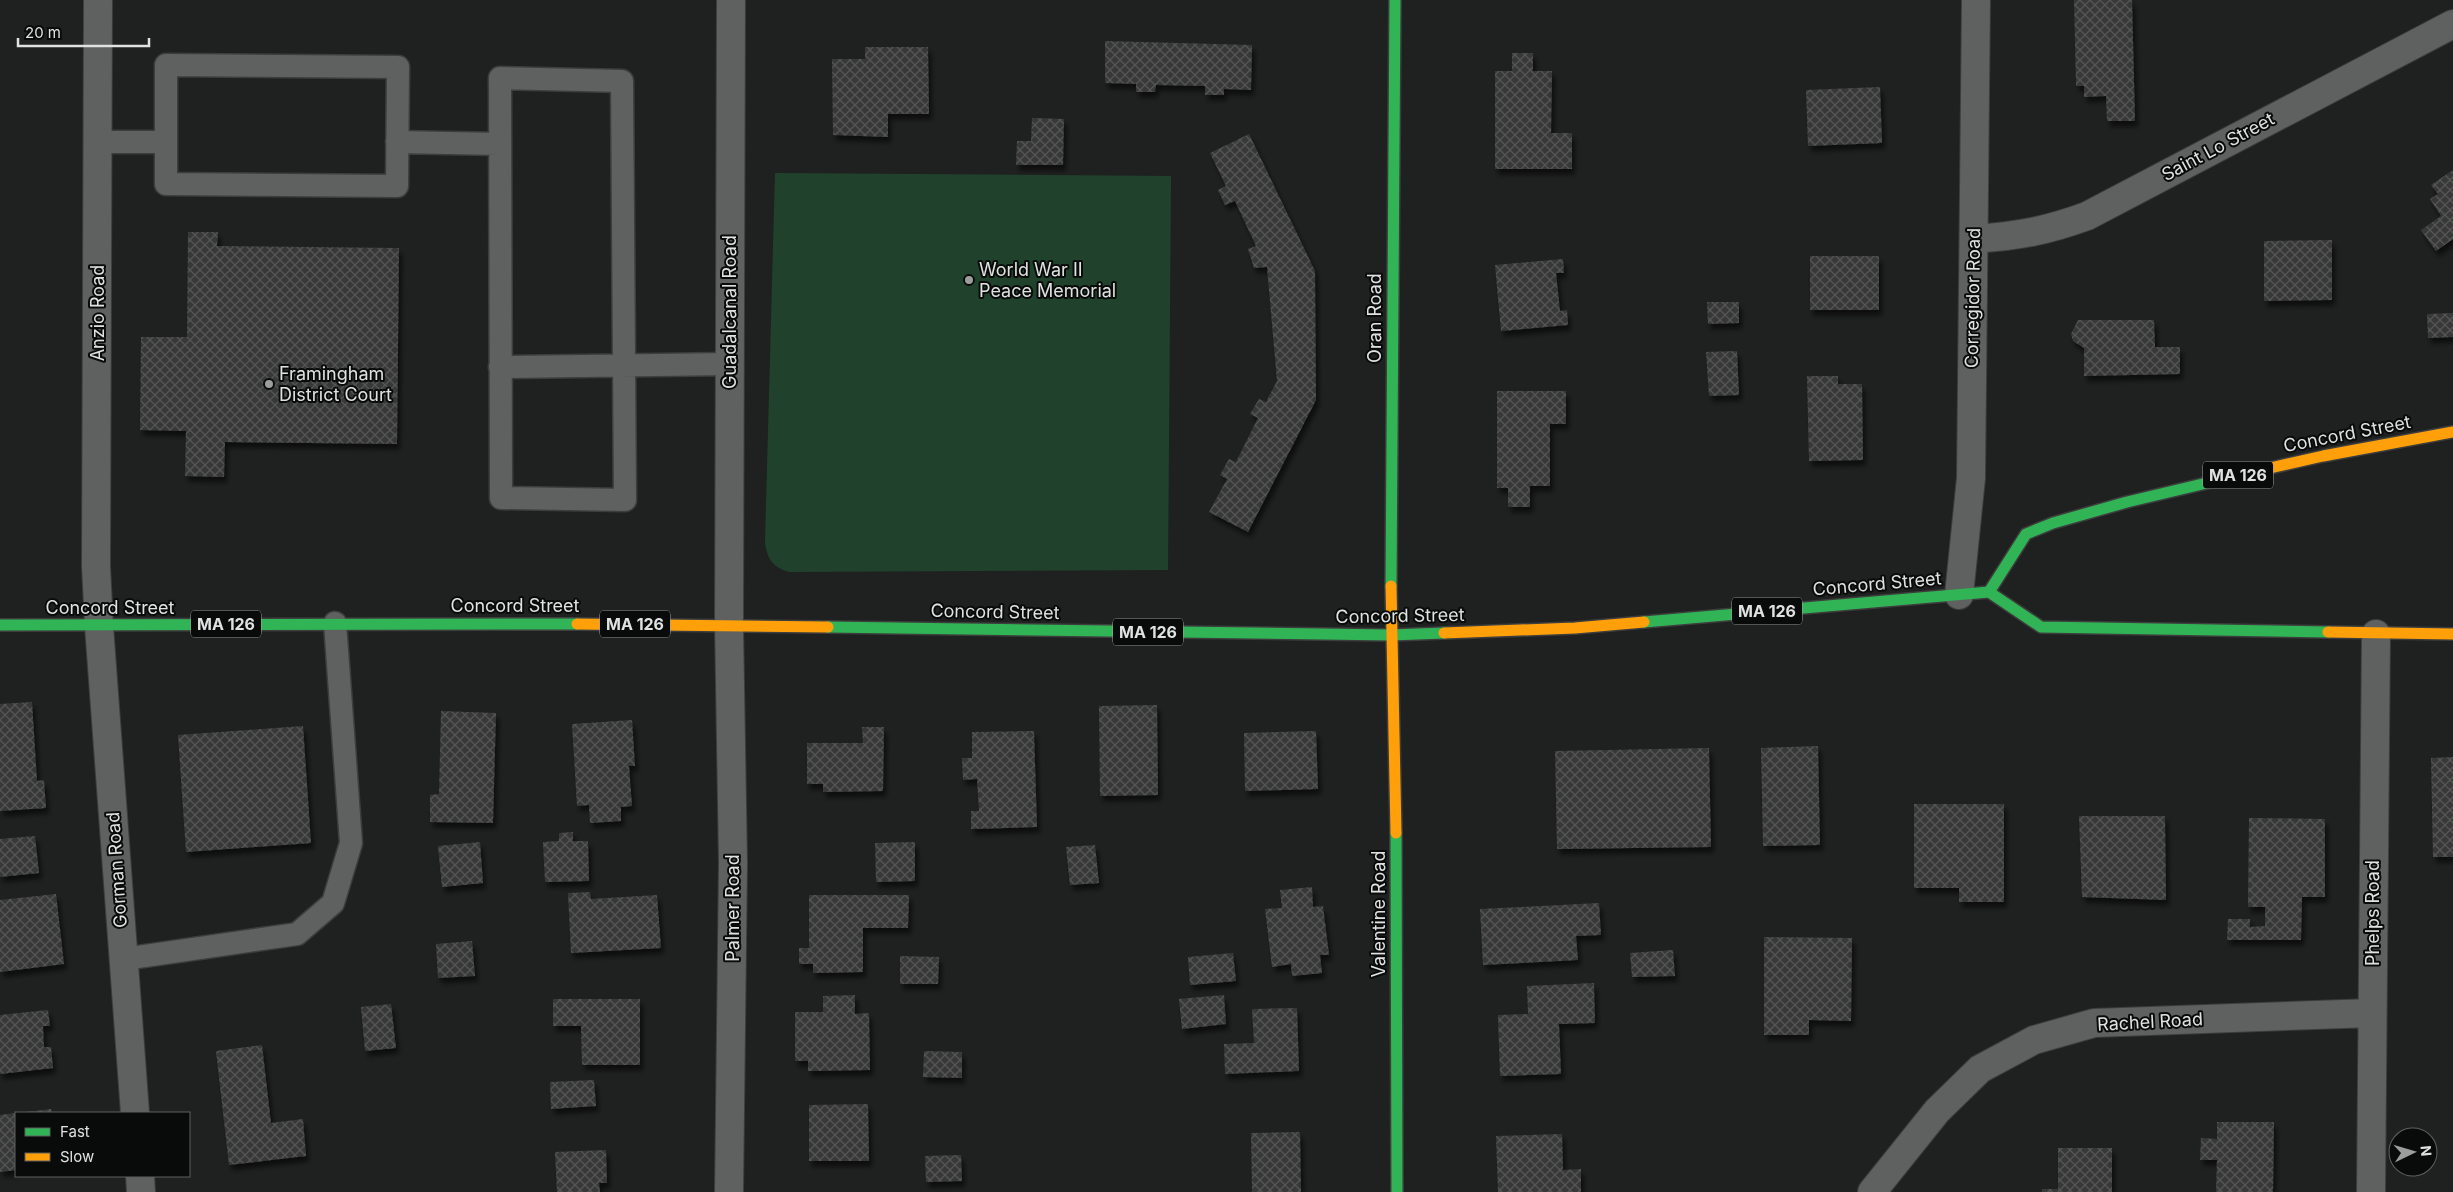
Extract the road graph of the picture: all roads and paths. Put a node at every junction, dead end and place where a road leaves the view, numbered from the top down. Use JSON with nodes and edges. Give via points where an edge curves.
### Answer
{"nodes":[{"id":1,"x":98,"y":0,"type":"edge"},
{"id":2,"x":731,"y":0,"type":"edge"},
{"id":3,"x":1395,"y":0,"type":"edge"},
{"id":4,"x":1976,"y":0,"type":"edge"},
{"id":5,"x":2453,"y":24,"type":"edge"},
{"id":6,"x":98,"y":142,"type":"junction"},
{"id":7,"x":166,"y":142,"type":"junction"},
{"id":8,"x":397,"y":142,"type":"junction"},
{"id":9,"x":500,"y":144,"type":"junction"},
{"id":10,"x":1974,"y":238,"type":"junction"},
{"id":11,"x":730,"y":364,"type":"junction"},
{"id":12,"x":624,"y":366,"type":"junction"},
{"id":13,"x":500,"y":367,"type":"junction"},
{"id":14,"x":2453,"y":432,"type":"edge"},
{"id":15,"x":1989,"y":592,"type":"junction"},
{"id":16,"x":1959,"y":595,"type":"junction"},
{"id":17,"x":335,"y":622,"type":"junction"},
{"id":18,"x":0,"y":625,"type":"edge"},
{"id":19,"x":729,"y":625,"type":"junction"},
{"id":20,"x":99,"y":626,"type":"junction"},
{"id":21,"x":2376,"y":634,"type":"junction"},
{"id":22,"x":2453,"y":634,"type":"edge"},
{"id":23,"x":1391,"y":635,"type":"junction"},
{"id":24,"x":124,"y":959,"type":"junction"},
{"id":25,"x":2372,"y":1013,"type":"junction"},
{"id":26,"x":135,"y":1112,"type":"edge"},
{"id":27,"x":140,"y":1177,"type":"edge"},
{"id":28,"x":141,"y":1192,"type":"edge"},
{"id":29,"x":730,"y":1192,"type":"edge"},
{"id":30,"x":1397,"y":1192,"type":"edge"},
{"id":31,"x":1872,"y":1192,"type":"edge"},
{"id":32,"x":2371,"y":1192,"type":"edge"}],
"edges":[{"from":1,"to":6,"type":"street","name":"Anzio Road"},
{"from":2,"to":11,"type":"street","name":"Guadalcanal Road"},
{"from":3,"to":23,"type":"main road","name":"Oran Road"},
{"from":4,"to":10,"type":"street","name":"Corregidor Road"},
{"from":5,"to":10,"type":"street","name":"Saint Lo Street","via":[[2087,216],[2018,236]]},
{"from":6,"to":7,"type":"lane"},
{"from":6,"to":20,"type":"street","name":"Anzio Road","via":[[96,566]]},
{"from":7,"to":8,"type":"lane","via":[[166,184],[397,186]]},
{"from":7,"to":8,"type":"lane","via":[[166,65],[398,67]]},
{"from":8,"to":9,"type":"lane"},
{"from":9,"to":12,"type":"lane","via":[[500,78],[622,81]]},
{"from":9,"to":13,"type":"lane"},
{"from":10,"to":16,"type":"street","name":"Corregidor Road","via":[[1972,478]]},
{"from":11,"to":12,"type":"lane"},
{"from":11,"to":19,"type":"street","name":"Guadalcanal Road"},
{"from":12,"to":13,"type":"lane"},
{"from":12,"to":13,"type":"lane","via":[[625,500],[501,498]]},
{"from":14,"to":15,"type":"main road","name":"Concord Street","number":"MA 126","via":[[2304,460],[2053,523],[2026,534]]},
{"from":15,"to":16,"type":"main road","name":"Concord Street","number":"MA 126"},
{"from":15,"to":21,"type":"main road","via":[[2042,627]]},
{"from":16,"to":23,"type":"main road","name":"Concord Street","number":"MA 126","via":[[1575,628]]},
{"from":17,"to":19,"type":"main road","name":"Concord Street","number":"MA 126"},
{"from":17,"to":20,"type":"main road","name":"Concord Street","number":"MA 126"},
{"from":17,"to":24,"type":"lane","via":[[351,843],[333,903],[297,934]]},
{"from":18,"to":20,"type":"main road","name":"Concord Street","number":"MA 126"},
{"from":19,"to":23,"type":"main road","name":"Concord Street","number":"MA 126"},
{"from":19,"to":29,"type":"street","name":"Palmer Road","via":[[734,863]]},
{"from":20,"to":24,"type":"street","name":"Gorman Road"},
{"from":21,"to":22,"type":"main road"},
{"from":21,"to":25,"type":"street","name":"Phelps Road"},
{"from":23,"to":30,"type":"main road","name":"Valentine Road","via":[[1397,885]]},
{"from":24,"to":26,"type":"street","name":"Gorman Road"},
{"from":25,"to":31,"type":"street","name":"Rachel Road","via":[[2094,1022],[2034,1040],[1980,1069],[1937,1111]]},
{"from":25,"to":32,"type":"street","name":"Phelps Road"},
{"from":27,"to":28,"type":"street"}]}
